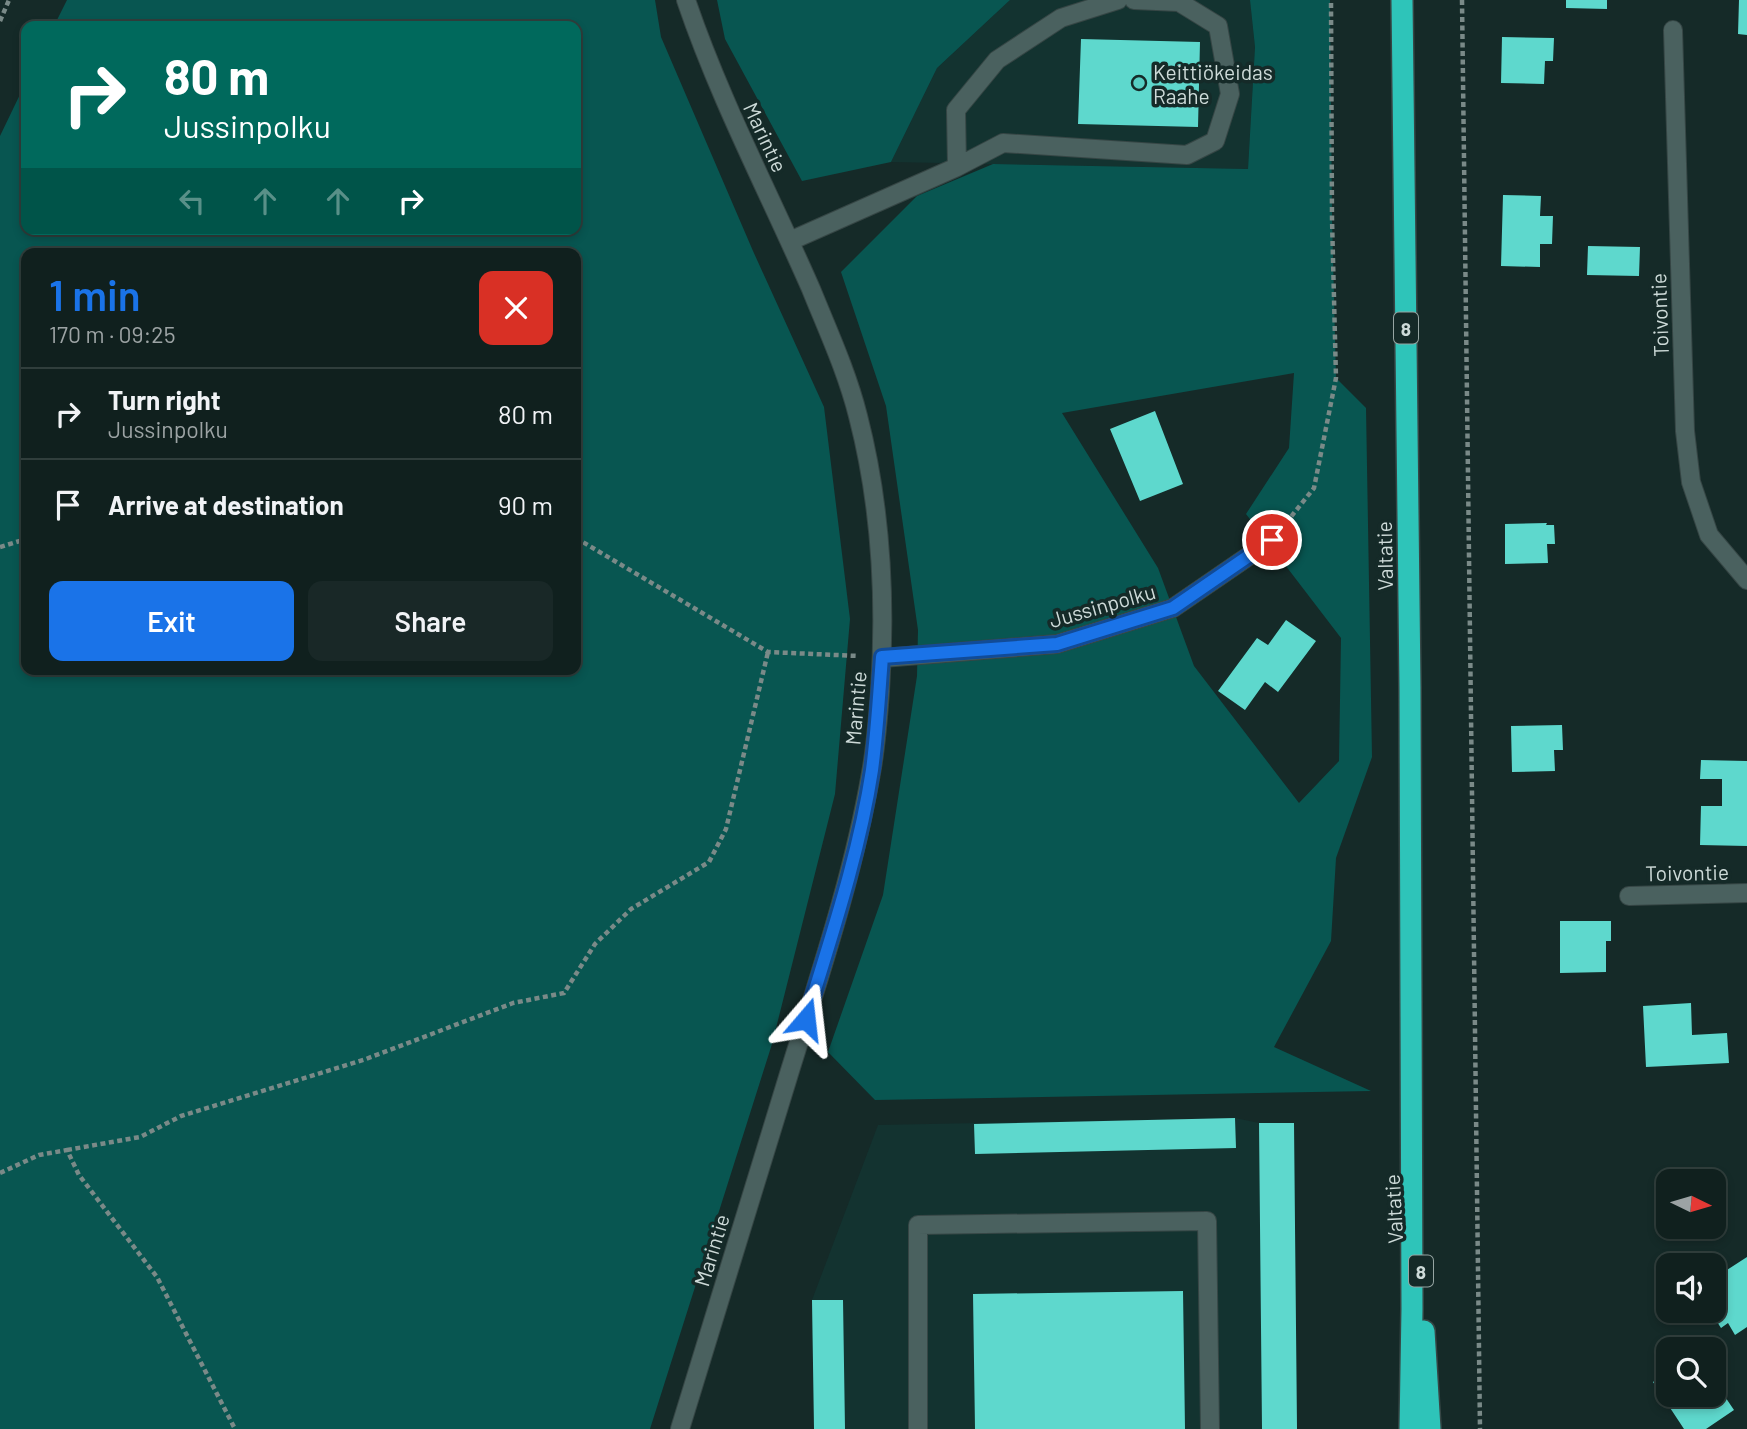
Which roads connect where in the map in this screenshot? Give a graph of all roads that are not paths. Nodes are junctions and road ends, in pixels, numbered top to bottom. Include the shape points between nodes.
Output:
1 (686, 0) edge
2 (1118, 0) edge
3 (1134, 0) edge
4 (1402, 0) edge
5 (1673, 30) dead end
6 (957, 167) junction
7 (790, 241) junction
8 (1272, 540) road end
9 (1747, 580) edge
10 (882, 657) junction
11 (1747, 894) edge
12 (1629, 896) dead end
13 (1411, 1112) junction
14 (680, 1429) edge
15 (918, 1429) edge
16 (1210, 1429) edge
17 (1410, 1429) edge
18 (1430, 1429) edge

1 - 7 street, Marintie via 726,105
2 - 6 street via 1061,18 997,60 956,110
3 - 6 street via 1179,2 1218,26 1230,94 1216,141 1188,155 1003,143
4 - 13 highway, Valtatie / 8
5 - 9 street, Toivontie via 1685,431 1691,482 1709,535
6 - 7 street
7 - 10 street, Marintie via 838,352 870,470 878,533
8 - 10 street, Jussinpolku via 1173,608 1057,644
10 - 14 street, Marintie via 872,771 845,891
11 - 12 street, Toivontie
13 - 17 highway, Valtatie / 8
13 - 18 highway, Valtatie / 8
15 - 16 street via 918,1225 1207,1221

